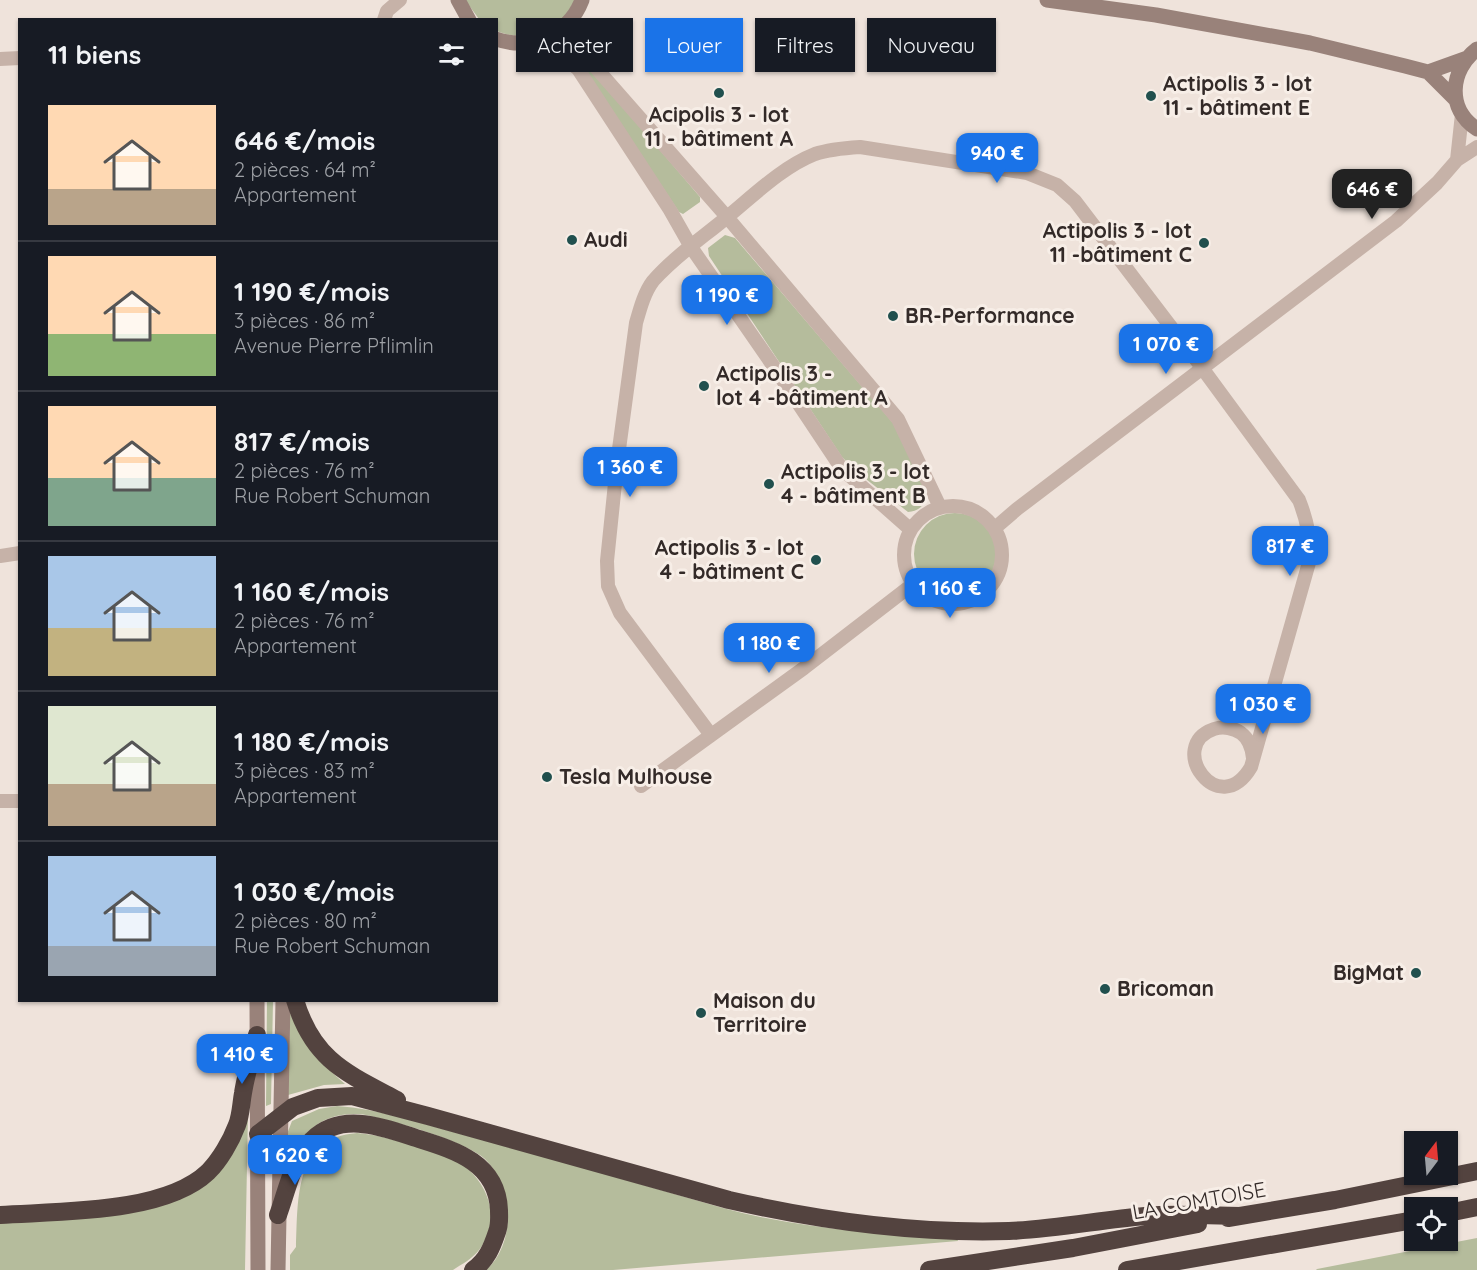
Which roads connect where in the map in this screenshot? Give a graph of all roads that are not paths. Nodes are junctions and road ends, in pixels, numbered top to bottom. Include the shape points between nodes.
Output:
1 (400, 0) edge
2 (458, 0) edge
3 (582, 0) edge
4 (1047, 0) edge
5 (573, 16) joint
6 (385, 18) edge
7 (467, 18) edge
8 (1472, 53) edge
9 (18, 58) edge
10 (0, 59) edge
11 (580, 72) edge
12 (1428, 72) junction
13 (1459, 107) junction
14 (1477, 129) edge
15 (1477, 147) edge
16 (1457, 160) junction
17 (727, 217) junction
18 (691, 246) junction
19 (1202, 367) junction
20 (940, 507) junction
21 (995, 528) junction
22 (910, 530) junction
23 (18, 553) edge
24 (0, 556) edge
25 (913, 584) junction
26 (1266, 712) junction
27 (1241, 733) junction
28 (711, 735) junction
29 (1253, 758) junction
30 (641, 786) dead end
31 (0, 801) edge
32 (18, 801) edge
33 (257, 1002) edge
34 (282, 1002) edge
35 (297, 1002) edge
36 (257, 1035) junction
37 (279, 1116) junction
38 (428, 1116) junction
39 (258, 1134) junction
40 (1477, 1171) edge
41 (1477, 1208) edge
42 (1458, 1211) edge
43 (0, 1215) edge
44 (278, 1215) junction
45 (1241, 1216) junction
46 (1404, 1222) edge
47 (278, 1262) edge
48 (258, 1270) edge
49 (473, 1270) edge
50 (929, 1270) edge
51 (1127, 1270) edge

1 - 6 street
2 - 7 main road
3 - 5 main road
4 - 12 main road via 1308,43
5 - 17 street via 590,61
8 - 12 main road
8 - 13 main road via 1459,70 1455,85
9 - 10 street
11 - 18 street
12 - 13 main road
13 - 14 main road
13 - 16 street
15 - 16 street
16 - 19 street via 1396,221
17 - 18 street
17 - 19 street via 790,168 814,154 838,148 860,147 1028,173 1057,185 1075,201
17 - 20 street via 898,419
18 - 22 street via 842,469
18 - 28 street via 652,282 636,324 617,464 608,586 620,613
19 - 21 street
19 - 26 street via 1299,500 1307,520 1308,571
20 - 21 street via 956,505 971,509 985,516
20 - 22 street via 928,512
21 - 25 street via 1002,543 1003,559 990,588 977,598 945,603 933,600
22 - 25 street via 904,557
23 - 24 street
25 - 28 street
26 - 27 street
26 - 29 street
27 - 29 street via 1252,748
27 - 29 street via 1222,728 1204,735 1195,751 1197,770 1211,784 1230,786 1246,776
28 - 30 street
31 - 32 street
33 - 36 main road
34 - 37 main road
35 - 38 highway via 303,1024 317,1047 346,1074
36 - 39 main road
36 - 43 highway via 238,1123 208,1172 184,1188 154,1199 111,1207
37 - 38 highway via 318,1098 352,1096
37 - 39 highway
37 - 44 main road
38 - 45 highway via 729,1200 869,1225 1010,1231 1146,1216
39 - 48 main road
40 - 45 highway, LA COMTOISE
41 - 42 highway
44 - 47 main road
44 - 49 highway via 298,1160 312,1140 330,1128 351,1123 380,1126 455,1150 491,1179 498,1200 499,1225 492,1248
45 - 50 highway, LA COMTOISE
46 - 51 highway

